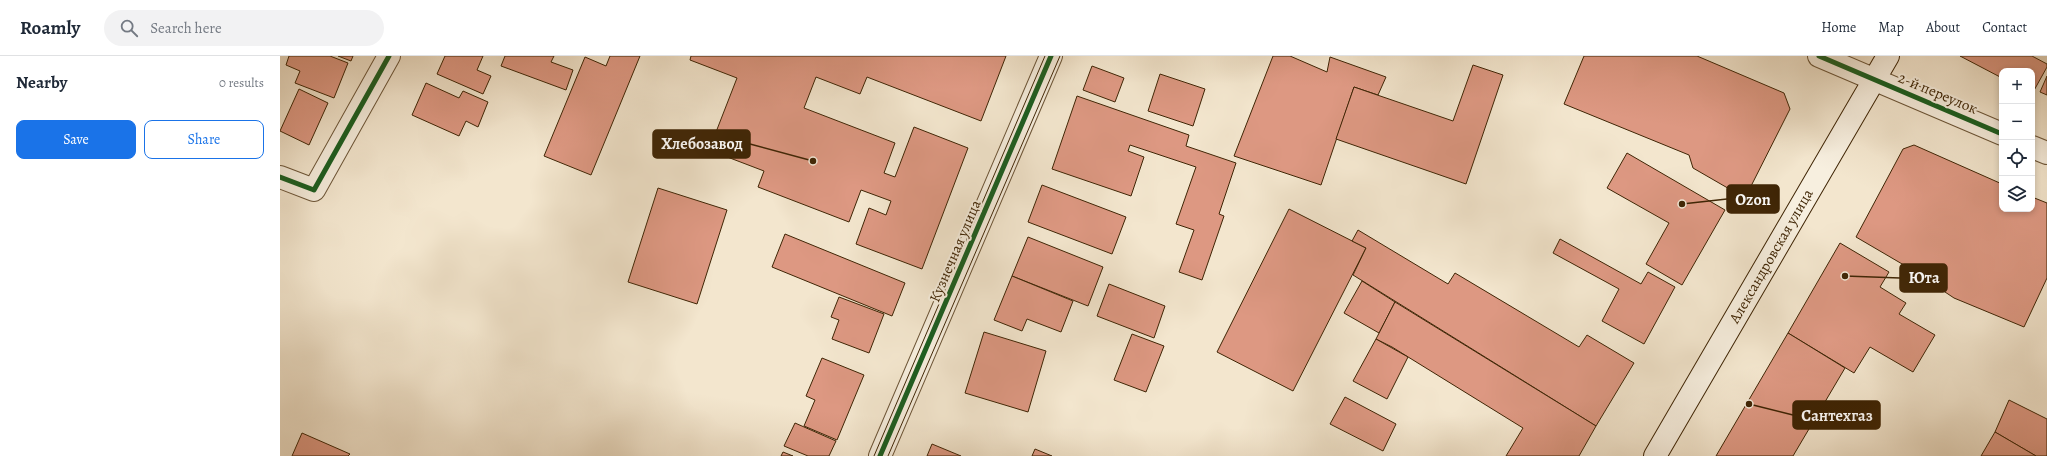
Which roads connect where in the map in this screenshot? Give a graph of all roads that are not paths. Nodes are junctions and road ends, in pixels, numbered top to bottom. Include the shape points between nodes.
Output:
1 (389, 56) edge
2 (1052, 56) edge
3 (1819, 56) edge
4 (1888, 56) edge
5 (1874, 78) junction
6 (1999, 133) edge
7 (2035, 148) edge
8 (2047, 153) edge
9 (280, 177) edge
10 (880, 456) edge
11 (1655, 456) edge

1 - 9 street via 314,190
2 - 10 street, Кузнечная улица
3 - 5 street, 2-й переулок
4 - 5 street, Александровская улица
5 - 6 street, 2-й переулок
5 - 11 street, Александровская улица
7 - 8 street

